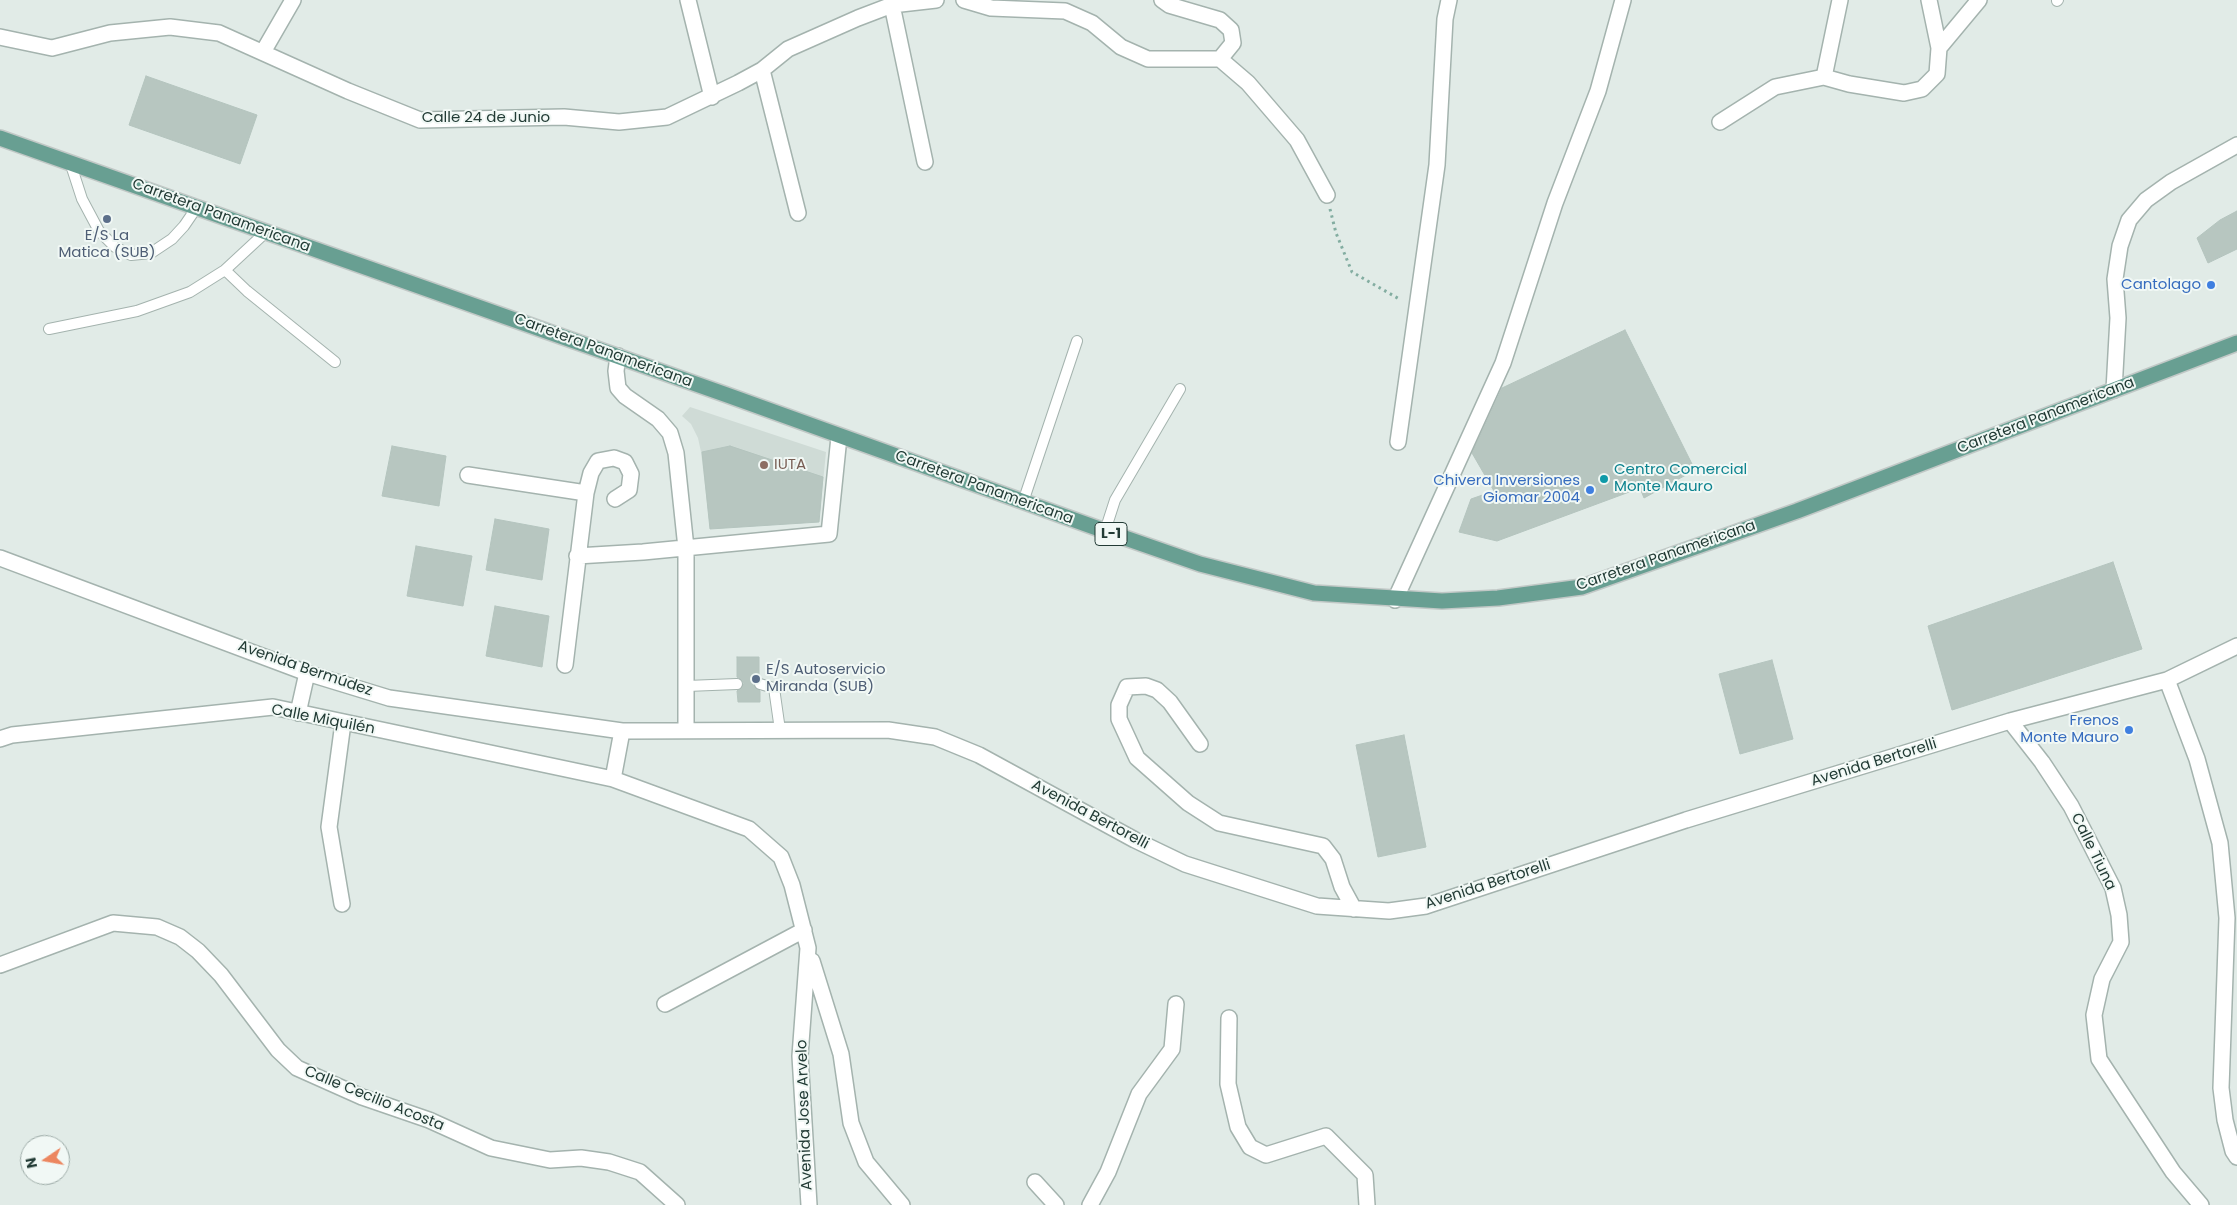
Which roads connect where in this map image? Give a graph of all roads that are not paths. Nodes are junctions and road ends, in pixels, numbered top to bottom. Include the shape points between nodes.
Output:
1 (292, 0) edge
2 (688, 0) edge
3 (936, 0) edge
4 (964, 0) edge
5 (1162, 0) edge
6 (1449, 0) edge
7 (1623, 0) edge
8 (1840, 0) edge
9 (1929, 0) edge
10 (1979, 0) edge
11 (892, 5) junction
12 (0, 36) edge
13 (1940, 48) junction
14 (264, 52) junction
15 (1220, 59) junction
16 (762, 70) junction
17 (1824, 77) junction
18 (712, 97) junction
19 (1720, 122) dead end
20 (0, 138) edge
21 (2237, 146) edge
22 (70, 162) junction
23 (925, 162) dead end
24 (1327, 195) road end
25 (197, 207) junction
26 (798, 213) dead end
27 (266, 232) junction
28 (225, 270) junction
29 (49, 329) dead end
30 (1076, 341) dead end
31 (2237, 343) edge
32 (618, 356) junction
33 (335, 362) dead end
34 (1180, 389) dead end
35 (2114, 390) junction
36 (840, 437) junction
37 (1398, 442) dead end
38 (468, 475) dead end
39 (586, 493) junction
40 (615, 499) dead end
41 (1023, 502) junction
42 (1105, 532) junction
43 (686, 548) junction
44 (577, 556) junction
45 (0, 558) edge
46 (1395, 600) junction
47 (2237, 646) edge
48 (565, 665) dead end
49 (307, 673) junction
50 (2167, 680) junction
51 (737, 684) dead end
52 (760, 684) dead end
53 (686, 686) junction
54 (298, 713) junction
55 (2010, 721) junction
56 (343, 723) junction
57 (780, 730) junction
58 (622, 731) junction
59 (686, 731) junction
60 (0, 739) edge
61 (1200, 744) dead end
62 (614, 779) junction
63 (342, 904) dead end
64 (1354, 909) junction
65 (804, 930) junction
66 (808, 948) junction
67 (0, 965) edge
68 (666, 1004) dead end
69 (1176, 1004) dead end
70 (1229, 1018) dead end
71 (2237, 1157) edge
72 (1035, 1182) dead end
73 (677, 1205) edge
74 (809, 1205) edge
75 (902, 1205) edge
76 (1056, 1205) edge
77 (1090, 1205) edge
78 (1367, 1205) edge
79 (2201, 1205) edge

1 - 14 street
2 - 18 street
3 - 11 street, Calle 24 de Junio
4 - 15 street via 991,8 1065,11 1092,23 1121,47 1148,59
5 - 15 street via 1220,20 1231,30 1233,43
6 - 37 street via 1444,19 1437,165
7 - 46 street via 1598,91 1555,203 1503,363
8 - 17 street
9 - 13 street
10 - 13 street
11 - 16 street, Calle 24 de Junio via 788,49
11 - 23 street
12 - 14 street, Calle 24 de Junio via 52,48 110,33 170,28 219,33
13 - 17 street via 1937,74 1922,89 1904,93
14 - 18 street, Calle 24 de Junio via 420,120 564,118 619,122 667,117
15 - 24 street via 1248,83 1297,140
16 - 18 street, Calle 24 de Junio
16 - 26 street
17 - 19 street via 1775,87
20 - 22 main road, Carretera Panamericana / L-1
21 - 35 street via 2171,182 2146,200 2130,220 2120,246 2115,279 2118,318
22 - 25 main road, Carretera Panamericana / L-1
22 - 25 lane via 82,199 99,231 115,247 130,255 151,252 172,239
25 - 27 main road, Carretera Panamericana / L-1
27 - 28 lane
27 - 32 main road, Carretera Panamericana / L-1
28 - 29 lane via 190,292 137,311
28 - 33 lane
30 - 41 lane
31 - 35 main road, Carretera Panamericana / L-1
32 - 36 main road, Carretera Panamericana / L-1
32 - 43 street via 618,388 658,419 670,433 676,453
34 - 42 lane via 1115,500
35 - 46 main road, Carretera Panamericana / L-1 via 1796,511 1582,587 1498,598
36 - 41 main road, Carretera Panamericana / L-1
36 - 43 street via 829,534
38 - 39 street
39 - 40 street via 598,461 614,458 624,462 630,474 629,490
39 - 44 street
41 - 42 main road, Carretera Panamericana / L-1
42 - 46 main road, Carretera Panamericana / L-1 via 1200,564 1314,593
43 - 44 street
43 - 53 street
44 - 48 street
45 - 49 street, Avenida Bermúdez
47 - 50 street, Avenida Bertorelli
49 - 54 street
49 - 58 street, Avenida Bermúdez via 389,698
50 - 55 street, Avenida Bertorelli
50 - 71 street via 2197,759 2220,843 2227,918 2221,1088 2227,1128
51 - 53 lane
52 - 57 lane via 774,688
53 - 59 street
54 - 56 street, Calle Miquilén
54 - 60 street, Calle Miquilén via 273,707 12,735
55 - 64 street, Avenida Bertorelli via 1686,820 1426,906 1389,911
55 - 79 street, Calle Tiuna via 2071,806 2113,888 2121,942 2102,979 2094,1015 2099,1059 2173,1172
56 - 62 street, Calle Miquilén
56 - 63 street via 329,826
57 - 59 street, Avenida Bertorelli
57 - 64 street, Avenida Bertorelli via 888,730 935,737 979,755 1184,864 1316,906
58 - 59 street, Avenida Bertorelli
58 - 62 street
61 - 64 street via 1170,702 1157,690 1146,686 1128,687 1119,705 1119,720 1137,758 1188,803 1219,823 1323,846 1333,859 1342,887
62 - 65 street, Avenida Jose Arvelo via 749,829 764,840 781,857 787,869
65 - 66 street, Avenida Jose Arvelo
65 - 68 street
66 - 74 street, Avenida Jose Arvelo via 800,1056
66 - 75 street via 840,1054 851,1123 866,1162
67 - 73 street, Calle Cecilio Acosta via 114,923 157,927 180,937 198,951 221,975 278,1050 297,1068 491,1148 550,1160 582,1158 609,1162 640,1172
69 - 77 street via 1172,1049 1139,1094 1108,1172
70 - 78 street via 1228,1084 1238,1127 1250,1147 1266,1155 1326,1136 1365,1175
72 - 76 street

